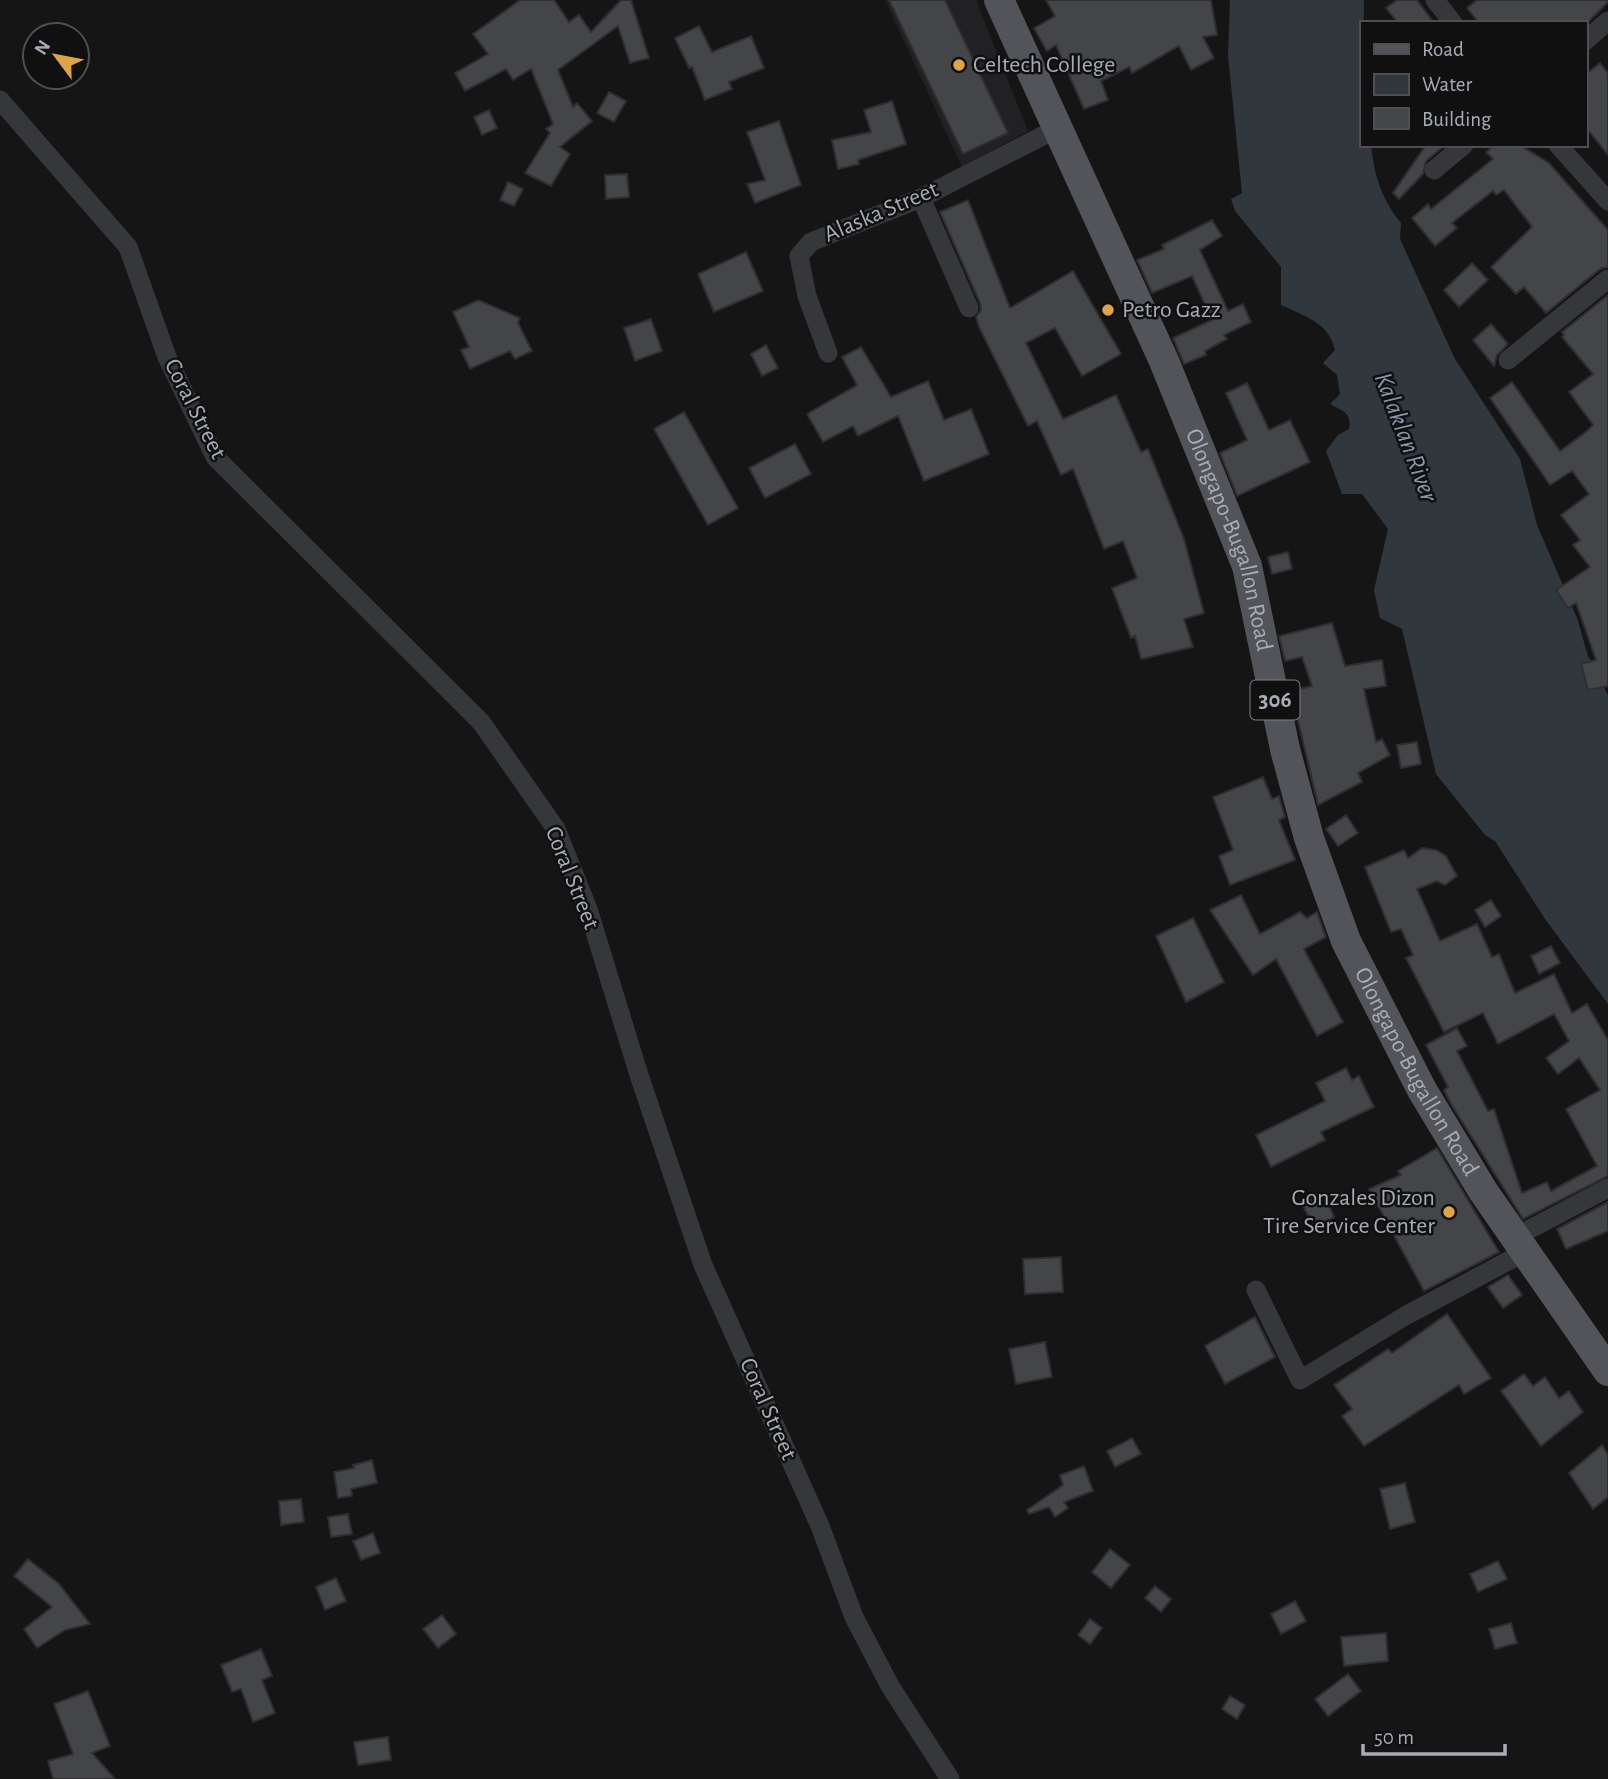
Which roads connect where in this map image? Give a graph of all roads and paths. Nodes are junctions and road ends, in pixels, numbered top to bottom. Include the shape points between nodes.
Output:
1 (999, 0) edge
2 (1435, 0) edge
3 (1451, 21) edge
4 (1608, 21) edge
5 (1587, 39) edge
6 (0, 100) edge
7 (1058, 128) junction
8 (1462, 147) edge
9 (1560, 147) edge
10 (1434, 170) dead end
11 (922, 198) junction
12 (1608, 201) edge
13 (1608, 279) edge
14 (969, 308) dead end
15 (828, 352) dead end
16 (1508, 360) dead end
17 (1608, 1188) edge
18 (1518, 1245) junction
19 (1256, 1290) dead end
20 (1608, 1371) edge
21 (950, 1779) edge

1 - 7 main road, Olongapo-Bugallon Road / 306
2 - 3 street
4 - 5 street
6 - 21 street, Coral Street via 128,247 167,357 215,457 481,722 556,829 588,909 704,1265 820,1526 854,1617 890,1686
7 - 11 street, Alaska Street
7 - 18 main road, Olongapo-Bugallon Road / 306 via 1164,360 1247,566 1305,825 1346,941 1422,1090
8 - 10 street
9 - 12 street
11 - 14 street
11 - 15 street, Alaska Street via 811,242 799,256 807,296
13 - 16 street
17 - 18 street
18 - 19 street via 1300,1380
18 - 20 main road, Olongapo-Bugallon Road / 306

